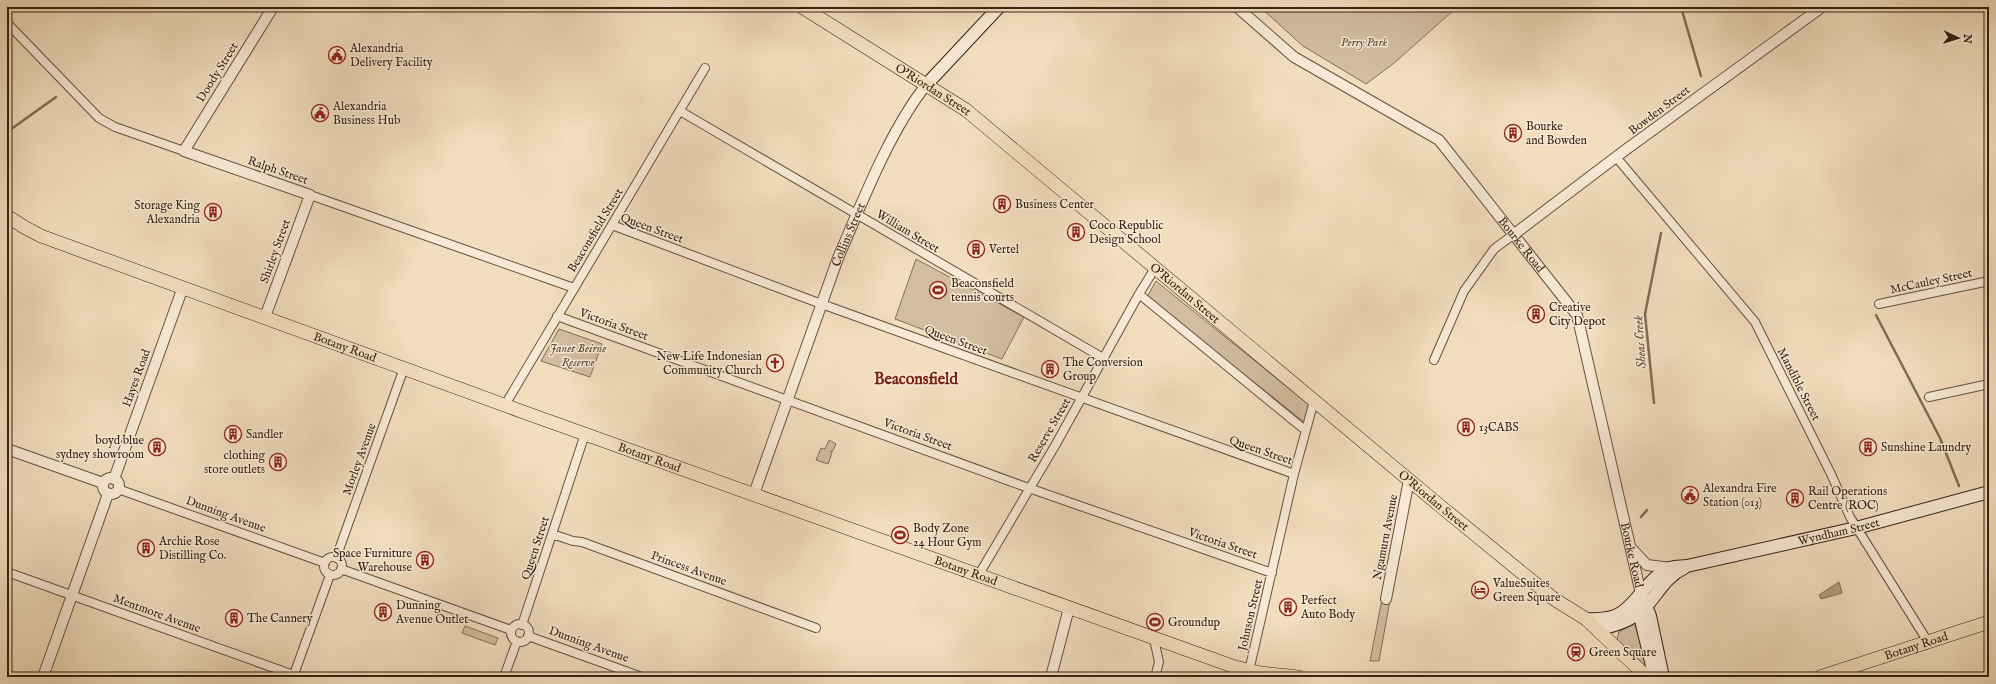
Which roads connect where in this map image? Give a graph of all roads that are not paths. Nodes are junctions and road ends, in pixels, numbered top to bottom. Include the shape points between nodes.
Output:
1 (274, 7) edge
2 (802, 7) edge
3 (999, 7) edge
4 (1237, 7) edge
5 (1822, 7) edge
6 (7, 23) edge
7 (705, 68) dead end
8 (926, 85) junction
9 (680, 111) junction
10 (184, 151) junction
11 (1616, 157) junction
12 (310, 195) junction
13 (857, 214) junction
14 (7, 216) edge
15 (612, 226) junction
16 (1513, 235) junction
17 (1155, 268) junction
18 (1989, 281) edge
19 (183, 287) junction
20 (574, 288) junction
21 (1139, 294) junction
22 (1879, 304) dead end
23 (823, 305) junction
24 (557, 316) junction
25 (265, 317) junction
26 (1103, 358) junction
27 (1434, 360) dead end
28 (404, 368) junction
29 (1989, 384) edge
30 (1929, 397) dead end
31 (1081, 399) junction
32 (788, 400) junction
33 (1314, 401) junction
34 (505, 405) junction
35 (1305, 430) junction
36 (585, 434) junction
37 (7, 449) edge
38 (1294, 474) junction
39 (1409, 480) junction
40 (103, 483) junction
41 (116, 484) junction
42 (1029, 488) junction
43 (1989, 492) edge
44 (108, 494) junction
45 (754, 494) junction
46 (1856, 528) junction
47 (552, 534) junction
48 (1630, 548) junction
49 (336, 558) junction
50 (325, 563) junction
51 (1687, 566) junction
52 (1673, 568) junction
53 (341, 569) junction
54 (7, 572) edge
55 (1272, 573) junction
56 (330, 575) junction
57 (978, 576) junction
58 (1641, 594) junction
59 (71, 595) junction
60 (1386, 600) dead end
61 (1069, 608) junction
62 (1643, 608) junction
63 (1583, 622) junction
64 (1989, 622) edge
65 (522, 625) junction
66 (816, 628) dead end
67 (512, 630) junction
68 (1597, 630) junction
69 (528, 636) junction
70 (1154, 639) junction
71 (517, 641) junction
72 (1928, 642) junction
73 (1249, 671) junction
74 (295, 676) edge
75 (43, 677) edge
76 (504, 677) edge
77 (642, 677) edge
78 (1050, 677) edge
79 (1154, 677) edge
80 (1298, 677) edge
81 (1635, 677) edge
82 (1647, 677) edge
83 (1654, 677) edge
84 (1663, 677) edge
85 (1820, 677) edge

1 - 10 street, Doody Street
2 - 8 main road, O'Riordan Street
3 - 8 main road, Collins Street
4 - 16 street, Bourke Road via 1294,57 1439,140
5 - 11 street, Bowden Street
6 - 10 street, Ralph Street via 99,118 115,127
7 - 9 street, Beaconsfield Street
8 - 13 street, Collins Street via 907,111
8 - 17 main road, O'Riordan Street via 966,110
9 - 13 street, William Street
9 - 15 street, Beaconsfield Street
10 - 12 street, Ralph Street
11 - 16 street, Bowden Street
11 - 46 street, Mandible Street via 1755,322
12 - 20 street, Ralph Street
12 - 25 street, Shirley Street
13 - 23 street, Collins Street via 838,258
13 - 26 street, William Street
14 - 19 main road, Botany Road via 42,236
15 - 20 street, Beaconsfield Street
15 - 23 street, Queen Street
16 - 27 street via 1494,249 1464,290
16 - 48 street, Bourke Road via 1577,315
17 - 21 street, Reserve Street
17 - 33 main road, O'Riordan Street
18 - 22 street, McCauley Street
19 - 25 main road, Botany Road
19 - 41 street, Hayes Road
20 - 24 street, Beaconsfield Street
21 - 26 street, Reserve Street
21 - 35 street
23 - 31 street, Queen Street
23 - 32 street, Collins Street
24 - 32 street, Victoria Street
24 - 34 street, Beaconsfield Street
25 - 28 main road, Botany Road
26 - 31 street, Reserve Street
28 - 34 main road, Botany Road
28 - 49 street, Morley Avenue
29 - 30 street
31 - 38 street, Queen Street
31 - 42 street, Reserve Street
32 - 42 street, Victoria Street
32 - 45 street, Collins Street
33 - 35 street, Johnson Street
33 - 39 main road, O'Riordan Street
34 - 36 main road, Botany Road
35 - 38 street, Johnson Street
36 - 45 main road, Botany Road
36 - 47 street, Queen Street
37 - 40 street
38 - 55 street, Johnson Street
39 - 60 street, Ngamuru Avenue
39 - 63 main road, O'Riordan Street
40 - 41 street via 108,479
40 - 44 street via 104,491
41 - 44 street via 115,493
41 - 50 street, Dunning Avenue
42 - 55 street, Victoria Street
42 - 57 street, Reserve Street
43 - 46 main road, Wyndham Street
44 - 59 street
45 - 57 main road, Botany Road
46 - 51 main road, Wyndham Street
46 - 72 street, Mandible Street
47 - 65 street, Queen Street
47 - 66 street, Princess Avenue via 582,542
48 - 52 street via 1647,565
48 - 58 street, Bourke Road
49 - 50 street via 330,558
49 - 53 street via 341,562
50 - 56 street via 325,570
51 - 52 main road, Wyndham Street
51 - 62 main road, Wyndham Street via 1668,578
52 - 58 main road, Wyndham Street via 1663,572
53 - 56 street via 336,575
53 - 67 street
54 - 59 street, Mentmore Avenue
55 - 73 street, Johnson Street
56 - 74 street
57 - 61 main road, Botany Road
58 - 62 main road, Bourke Road
58 - 63 main road, Wyndham Street via 1630,607 1616,616
59 - 74 street, Mentmore Avenue
59 - 75 street
61 - 70 main road, Botany Road
61 - 78 street
62 - 68 main road, Wyndham Street via 1621,624
62 - 83 main road, Bourke Road
62 - 84 main road, Bourke Road
63 - 68 main road, O'Riordan Street via 1588,629
63 - 81 main road, O'Riordan Street
64 - 72 main road, Botany Road
65 - 67 street via 515,626
65 - 69 street via 527,629
67 - 71 street via 512,637
68 - 82 main road, O'Riordan Street
69 - 71 street
69 - 77 street, Dunning Avenue
70 - 73 main road, Botany Road
70 - 79 street via 1159,662
71 - 76 street
72 - 85 main road, Botany Road
73 - 80 main road, Botany Road

